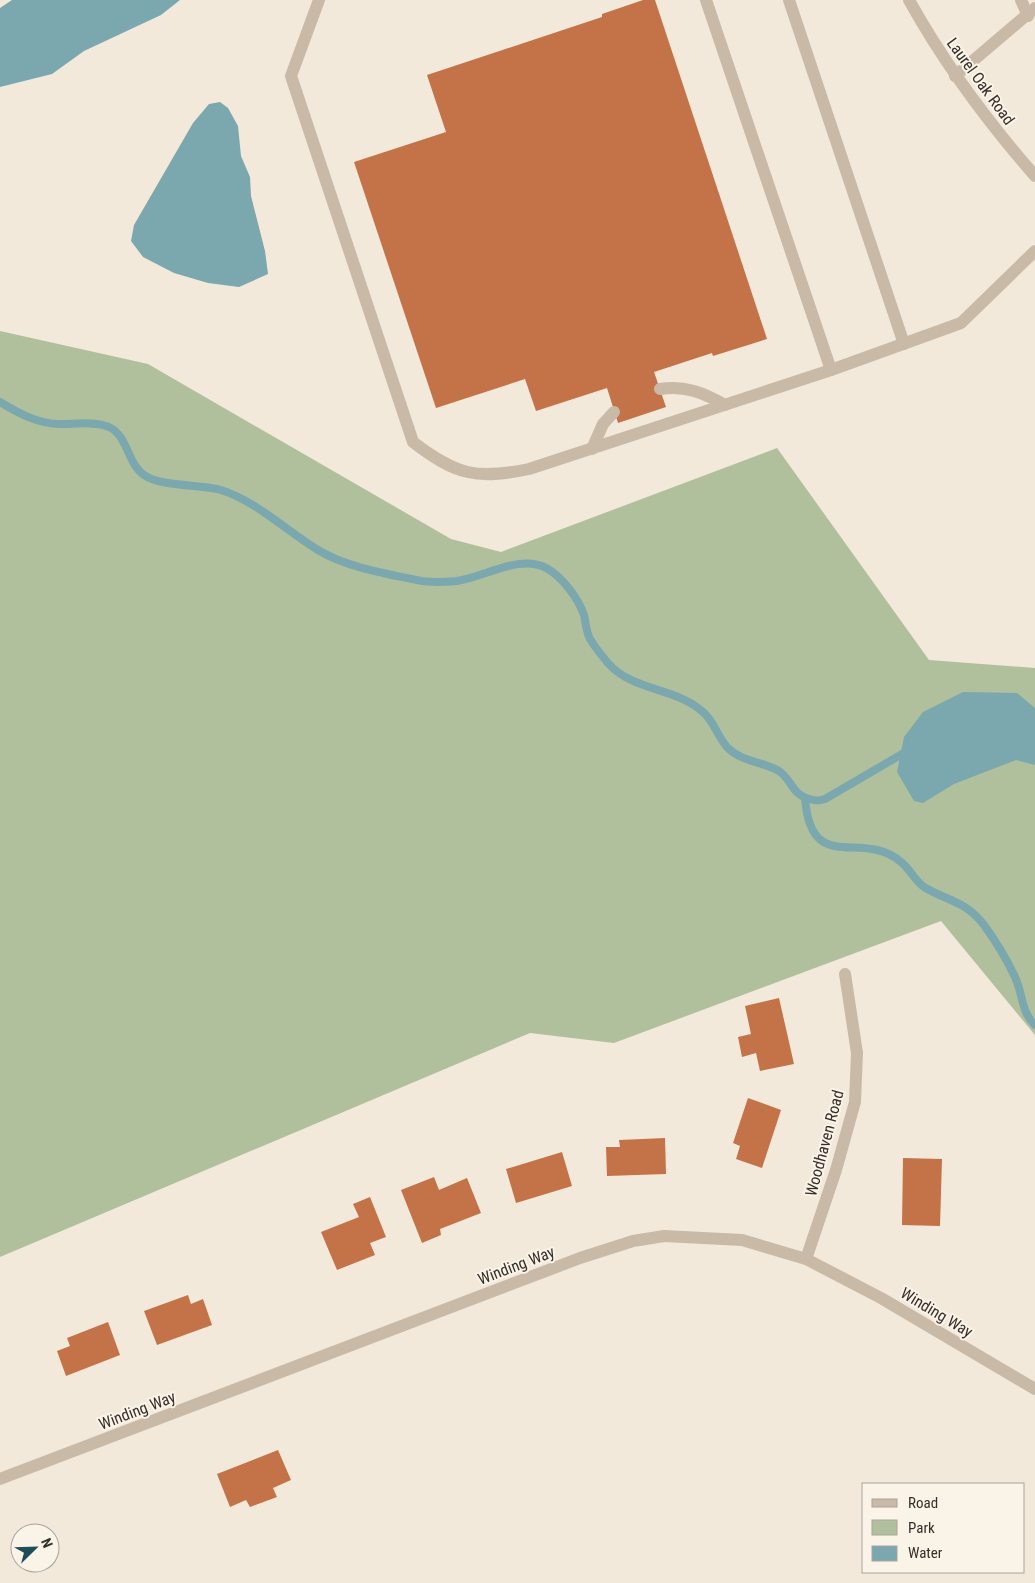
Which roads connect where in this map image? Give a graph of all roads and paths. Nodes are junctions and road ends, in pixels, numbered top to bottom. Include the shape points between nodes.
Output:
1 (319, 0) edge
2 (706, 0) edge
3 (789, 0) edge
4 (909, 0) edge
5 (1021, 0) edge
6 (1032, 12) edge
7 (955, 76) junction
8 (1035, 176) edge
9 (1035, 250) edge
10 (904, 344) junction
11 (831, 370) junction
12 (660, 389) dead end
13 (725, 405) junction
14 (614, 412) dead end
15 (592, 449) junction
16 (845, 974) dead end
17 (806, 1259) junction
18 (1035, 1389) edge
19 (0, 1480) edge

1 - 15 street via 291,76 413,442 438,461 460,470 498,475
2 - 11 street
3 - 10 street
4 - 7 street, Laurel Oak Road
5 - 6 street
6 - 7 street
7 - 8 street, Laurel Oak Road
9 - 10 street via 961,323
10 - 11 street
11 - 13 street
12 - 13 street via 674,387 701,392
13 - 15 street
14 - 15 street via 603,424
16 - 17 street, Woodhaven Road via 857,1053 855,1102
17 - 18 street, Winding Way via 881,1298
17 - 19 street, Winding Way via 742,1240 664,1236 633,1241 580,1258

